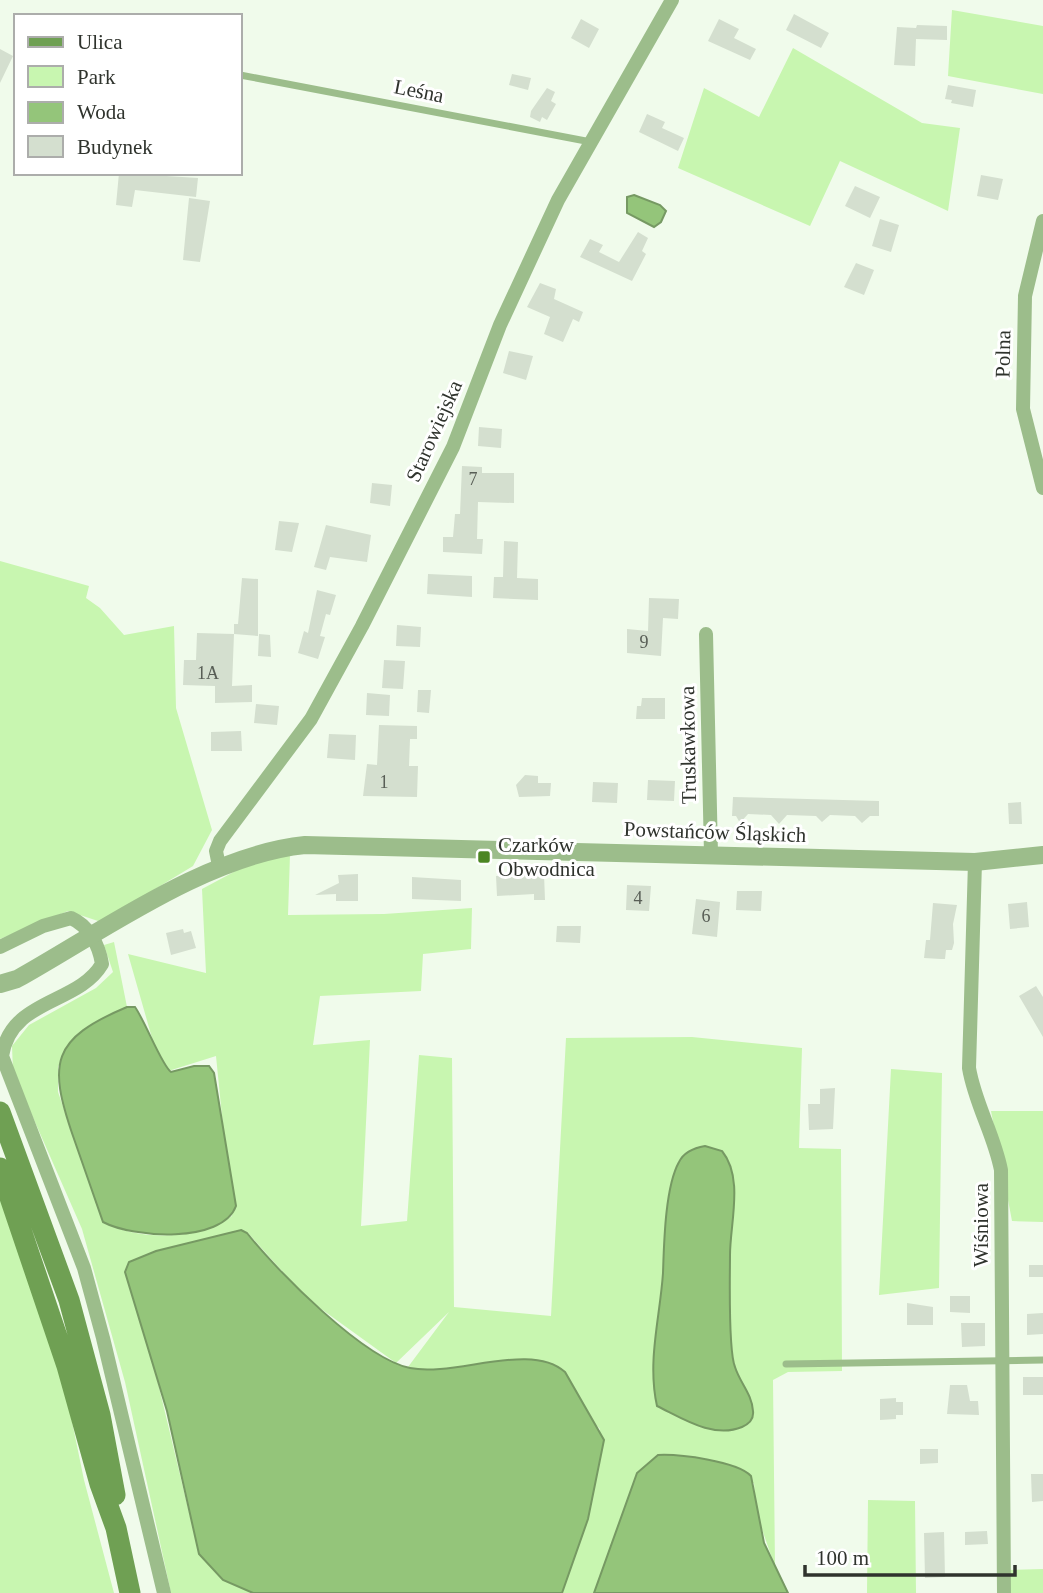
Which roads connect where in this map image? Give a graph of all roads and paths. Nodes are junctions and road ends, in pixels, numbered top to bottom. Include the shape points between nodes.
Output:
1 (672, 0) edge
2 (242, 75) edge
3 (592, 142) junction
4 (1043, 220) edge
5 (1043, 488) edge
6 (706, 634) dead end
7 (711, 854) junction
8 (1043, 855) edge
9 (975, 862) junction
10 (219, 866) junction
11 (92, 937) junction
12 (0, 947) edge
13 (8, 982) edge
14 (0, 996) edge
15 (0, 1112) edge
16 (0, 1168) edge
17 (1043, 1360) edge
18 (1003, 1362) junction
19 (786, 1364) dead end
20 (117, 1528) junction
21 (130, 1593) edge
22 (164, 1593) edge
23 (1004, 1593) edge

1 - 3 street, Starowiejska
2 - 3 lane, Leśna
3 - 10 street, Starowiejska via 558,200 500,325 453,447 362,626 311,719 220,841 216,851
4 - 5 street, Polna via 1025,296 1023,409
6 - 7 street, Truskawkowa
7 - 9 street, Powstańców Śląskich
7 - 10 street, Powstańców Śląskich via 304,845 256,853
8 - 9 street, Powstańców Śląskich
9 - 18 street, Wiśniowa via 969,1068 1002,1170
10 - 11 street, Powstańców Śląskich
11 - 12 street via 80,922 61,918
11 - 13 street, Powstańców Śląskich
11 - 22 street via 101,955 98,972 20,1020 6,1038 2,1056 87,1279
13 - 14 street, Powstańców Śląskich
15 - 20 main road via 83,1348 114,1481
16 - 20 main road
17 - 18 lane
18 - 19 lane
18 - 23 street, Wiśniowa
20 - 21 main road

